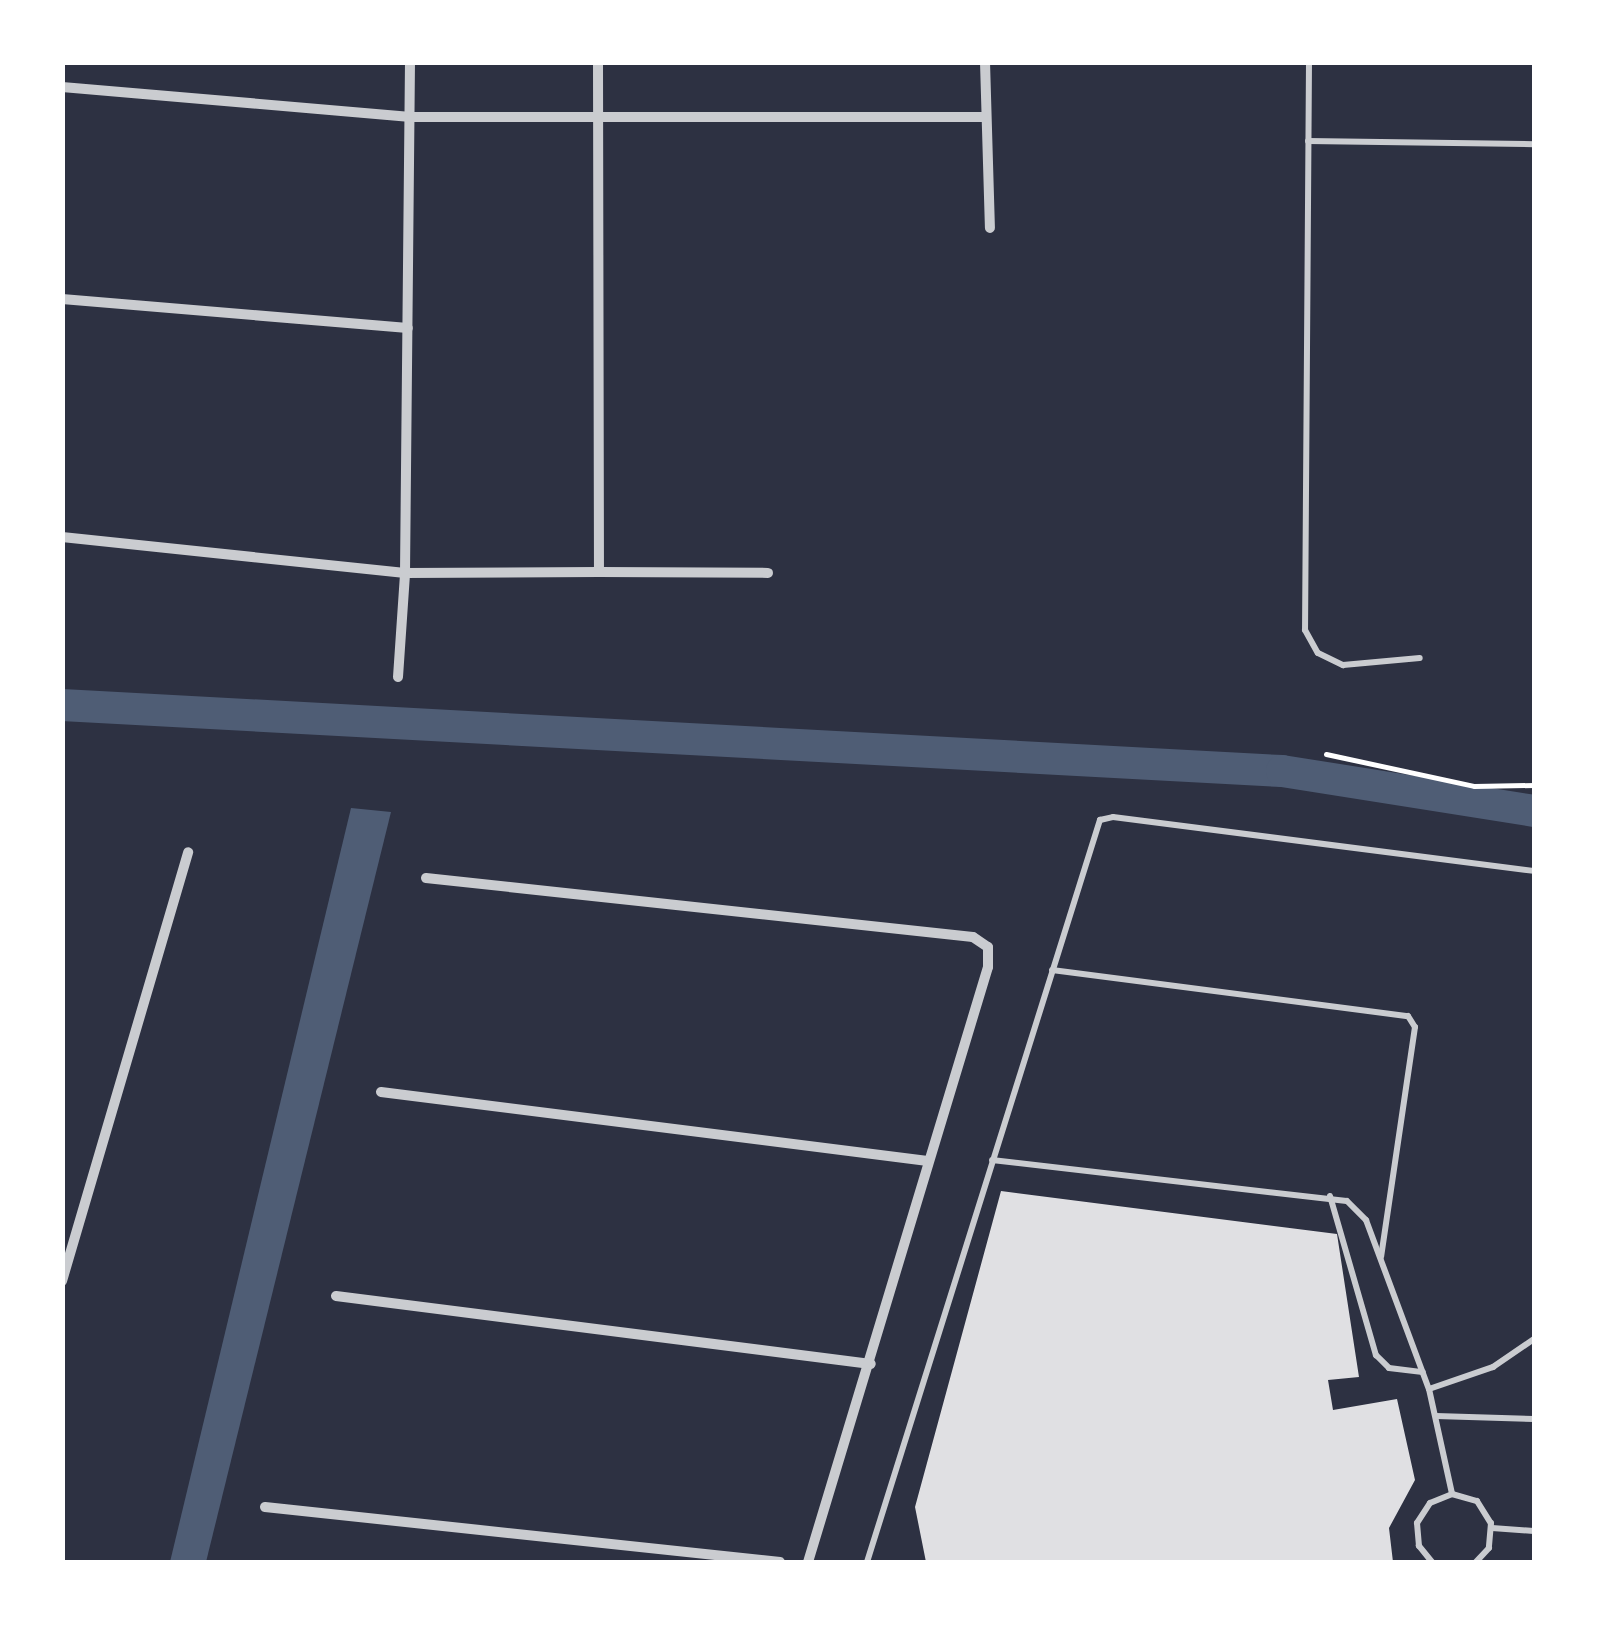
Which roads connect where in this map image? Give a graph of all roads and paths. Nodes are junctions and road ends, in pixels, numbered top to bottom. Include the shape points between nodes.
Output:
1 (410, 62) edge
2 (598, 62) edge
3 (985, 62) edge
4 (1308, 62) edge
5 (62, 87) edge
6 (411, 117) junction
7 (600, 117) junction
8 (983, 117) junction
9 (1308, 142) junction
10 (1534, 144) edge
11 (990, 228) dead end
12 (62, 299) edge
13 (408, 328) junction
14 (62, 537) edge
15 (599, 572) junction
16 (404, 573) junction
17 (768, 573) dead end
18 (1420, 658) dead end
19 (398, 678) dead end
20 (1326, 754) dead end
21 (1534, 785) edge
22 (188, 852) dead end
23 (1534, 871) edge
24 (426, 878) dead end
25 (1052, 970) junction
26 (382, 1092) dead end
27 (928, 1160) junction
28 (992, 1160) junction
29 (1330, 1194) junction
30 (1380, 1259) junction
31 (62, 1281) edge
32 (336, 1296) dead end
33 (1534, 1340) edge
34 (871, 1364) junction
35 (1423, 1372) junction
36 (1429, 1390) junction
37 (1435, 1416) junction
38 (1534, 1419) edge
39 (1452, 1494) junction
40 (265, 1507) dead end
41 (1492, 1528) junction
42 (1534, 1531) edge
43 (780, 1562) edge
44 (808, 1562) edge
45 (867, 1562) edge
46 (1432, 1562) edge
47 (1476, 1562) edge

1 - 6 street
2 - 7 street
3 - 8 street
4 - 9 lane
5 - 6 street
6 - 7 street
6 - 13 street
7 - 8 street
7 - 15 street
8 - 11 street
9 - 10 lane
9 - 18 lane via 1305,630 1318,653 1343,665
12 - 13 street
13 - 16 street
14 - 16 street
15 - 16 street
15 - 17 street
16 - 19 street
20 - 21 path via 1474,786
22 - 31 street
23 - 25 lane via 1113,817 1096,829
24 - 27 street via 973,937 988,947 988,967
25 - 28 lane
25 - 30 lane via 1408,1016 1415,1027
26 - 27 street
27 - 34 street
28 - 29 lane
28 - 45 lane
29 - 30 lane via 1362,1215
29 - 35 lane via 1376,1355 1389,1368
30 - 35 lane
32 - 34 street
33 - 36 lane via 1493,1367
34 - 44 street
35 - 36 lane
36 - 37 lane
37 - 38 lane
37 - 39 lane
39 - 41 lane via 1477,1501
39 - 46 lane via 1430,1503 1417,1523 1419,1546
40 - 43 street
41 - 42 lane
41 - 47 lane via 1489,1548

